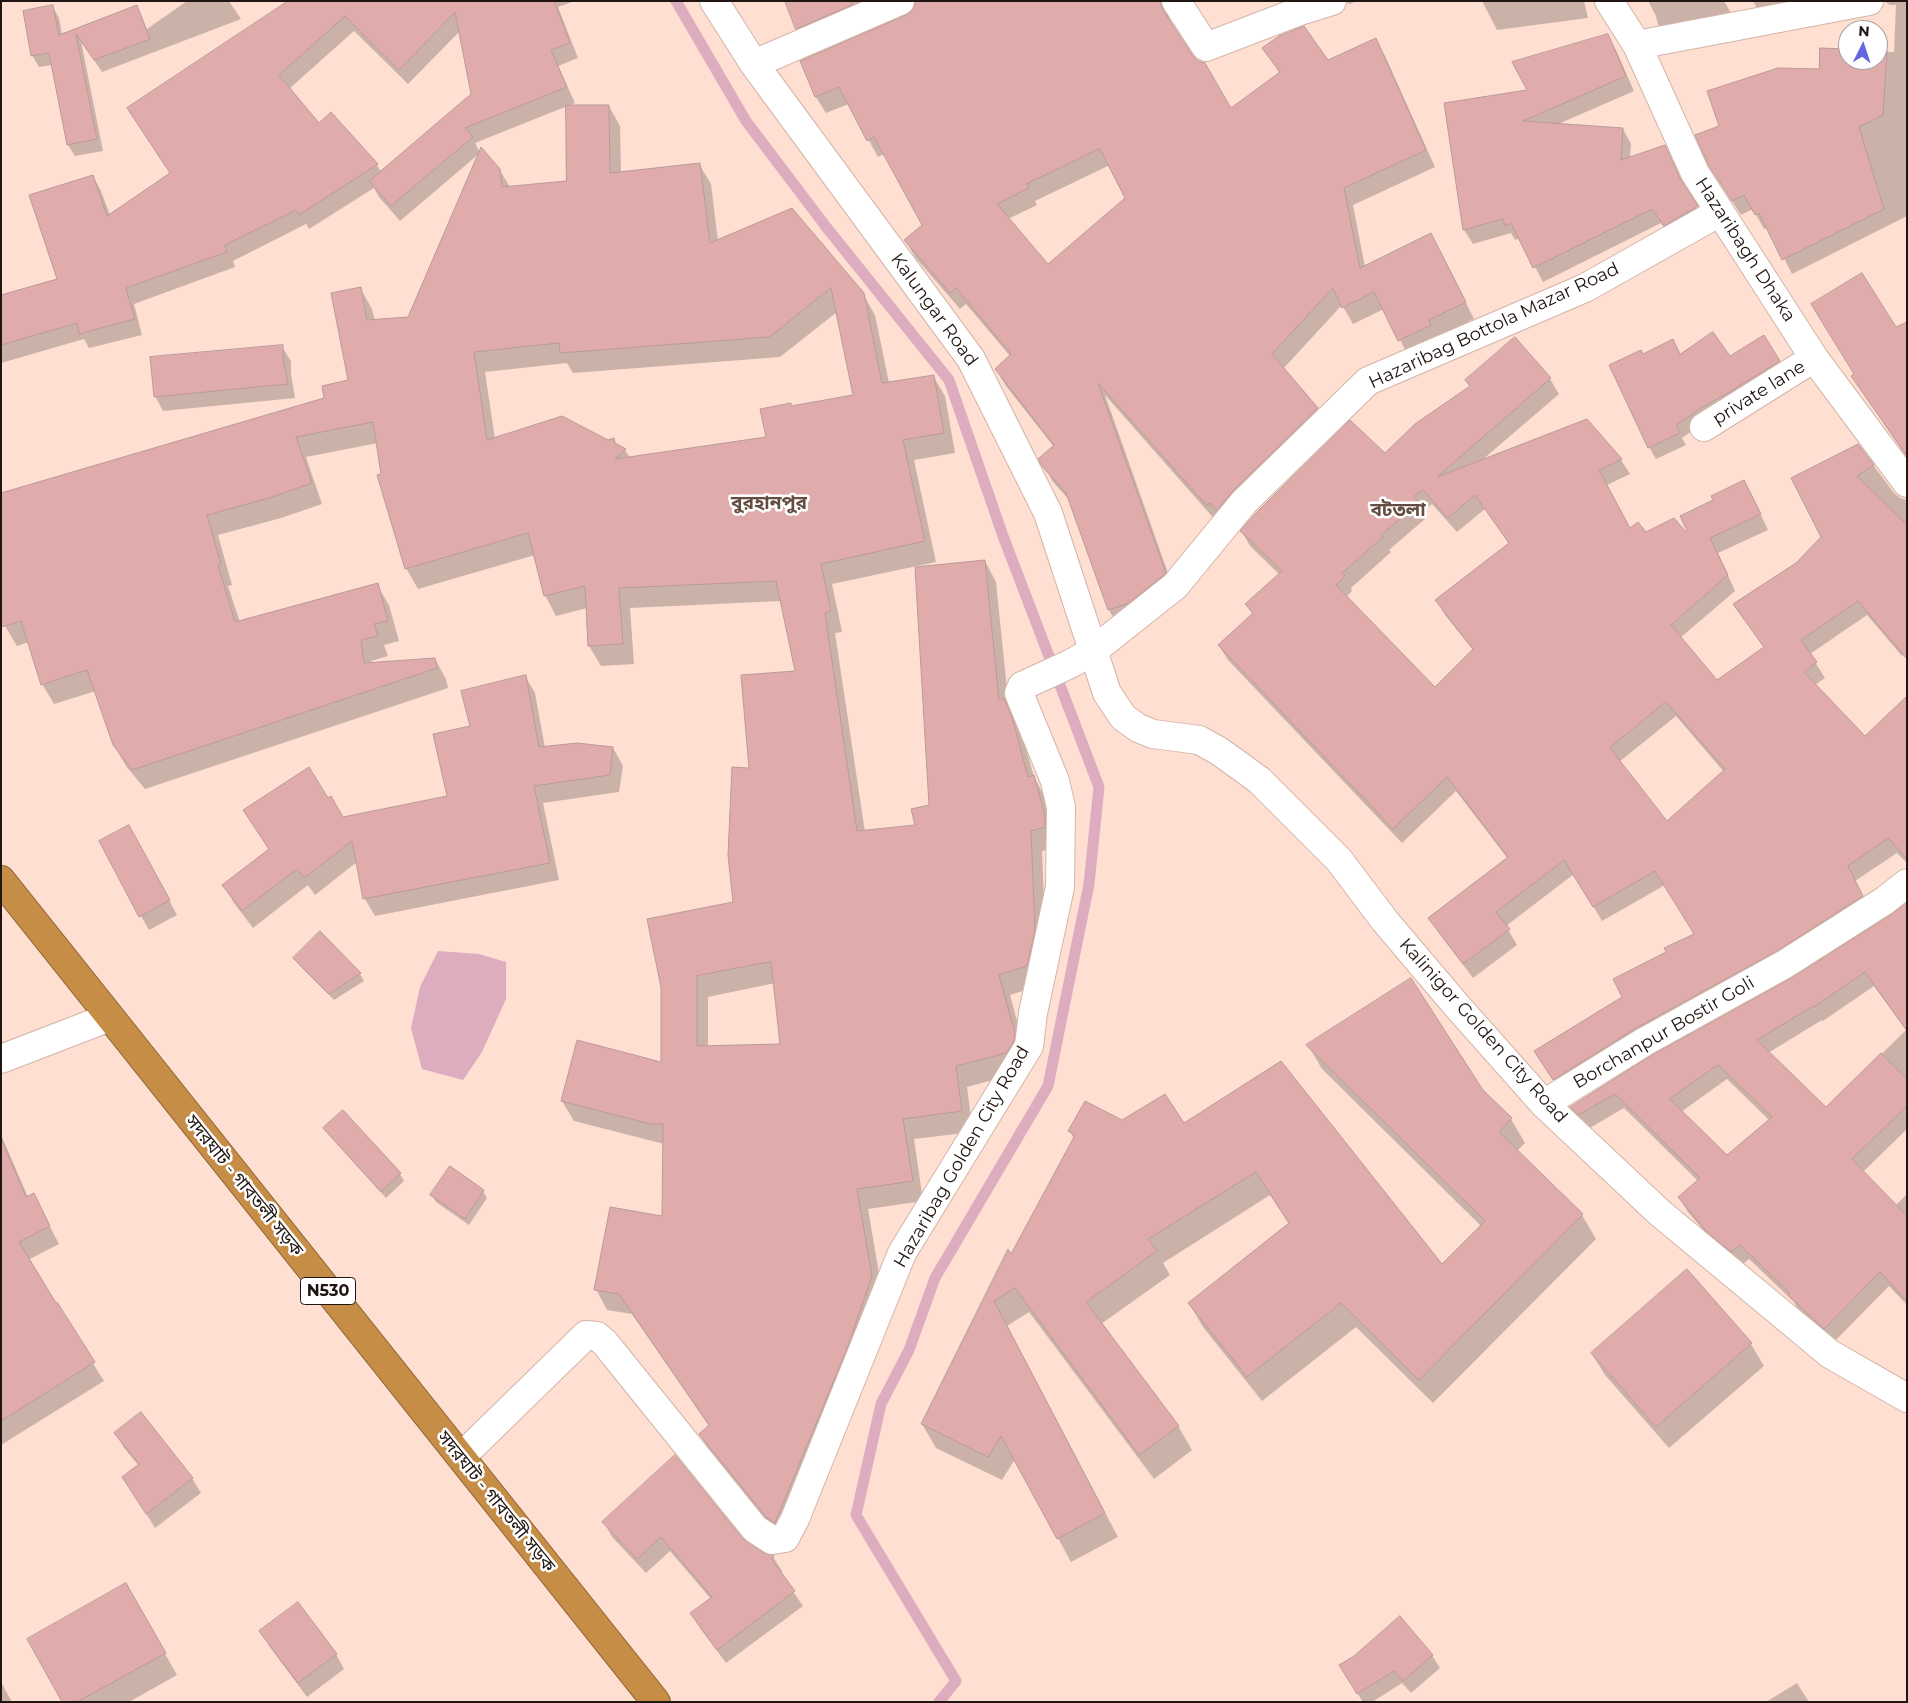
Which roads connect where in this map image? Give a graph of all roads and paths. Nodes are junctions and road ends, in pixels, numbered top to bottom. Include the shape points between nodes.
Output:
1 (714, 1) edge
2 (900, 1) edge
3 (1176, 1) edge
4 (1332, 1) edge
5 (1609, 1) edge
6 (1869, 1) edge
7 (1637, 45) junction
8 (754, 64) junction
9 (1720, 212) junction
10 (1814, 358) junction
11 (1704, 427) dead end
12 (1907, 483) edge
13 (1093, 651) junction
14 (1, 880) edge
15 (1907, 883) edge
16 (110, 1018) junction
17 (1, 1059) edge
18 (1544, 1104) junction
19 (1907, 1398) edge
20 (461, 1457) junction
21 (656, 1702) edge

1 - 8 street, Kalungar Road
2 - 8 street
3 - 4 street via 1206,47
5 - 7 street, Hazaribagh Dhaka
6 - 7 street
7 - 9 street, Hazaribagh Dhaka via 1695,173
8 - 13 street, Kalungar Road via 971,359 1048,513
9 - 10 street, Hazaribagh Dhaka
9 - 13 street, Hazaribag Bottola Mazar Road via 1585,288 1368,381 1244,502 1175,586
10 - 11 street, private lane
10 - 12 street, Hazaribagh Dhaka
13 - 18 street, Kalinigor Golden City Road via 1107,693 1123,717 1153,734 1199,740 1219,751 1259,780 1339,860 1385,921
13 - 20 street, Hazaribag Golden City Road via 1022,686 1019,693 1055,781 1061,807 1060,887 1030,1046 902,1253 785,1538 772,1540 755,1529 596,1336 586,1335
14 - 16 highway, সদরঘাট - গাবতলী সড়ক / N530
15 - 18 street, Borchanpur Bostir Goli via 1884,902 1785,964 1644,1042
16 - 17 street
16 - 20 highway, সদরঘাট - গাবতলী সড়ক / N530
18 - 19 street, Kalinigor Golden City Road via 1660,1213 1830,1354
20 - 21 highway, সদরঘাট - গাবতলী সড়ক / N530

